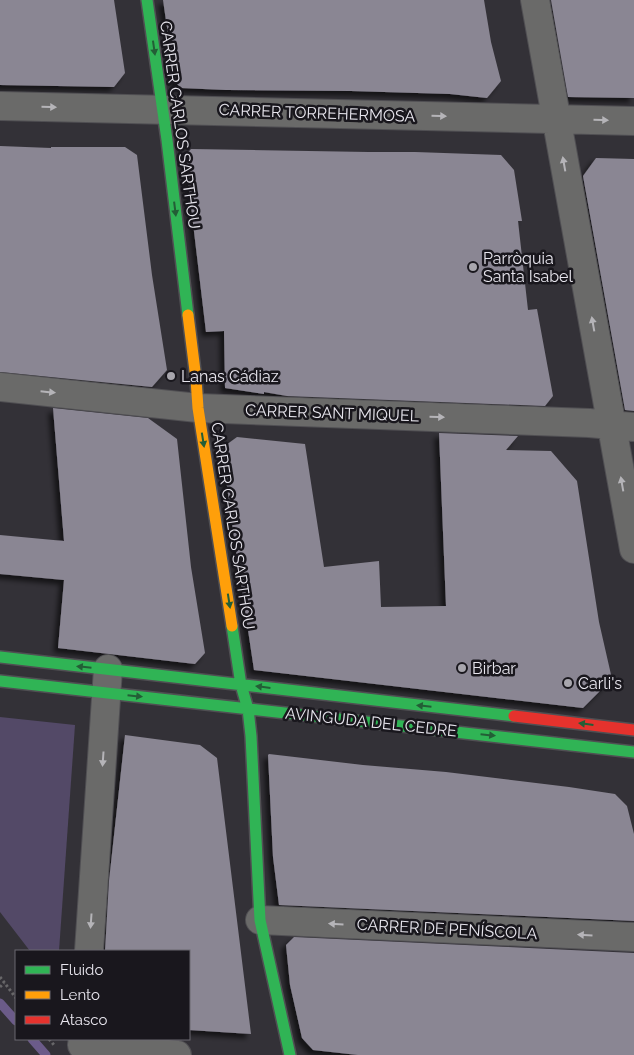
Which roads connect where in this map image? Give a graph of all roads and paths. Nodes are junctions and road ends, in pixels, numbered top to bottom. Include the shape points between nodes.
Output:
1 (147, 0) edge
2 (535, 0) edge
3 (0, 106) edge
4 (163, 109) junction
5 (556, 119) junction
6 (634, 121) edge
7 (0, 387) edge
8 (198, 408) junction
9 (623, 426) edge
10 (634, 549) edge
11 (0, 657) edge
12 (0, 681) edge
13 (108, 681) junction
14 (241, 684) junction
15 (248, 709) junction
16 (634, 730) edge
17 (634, 752) edge
18 (260, 920) junction
19 (634, 937) edge
20 (89, 950) edge
21 (0, 977) edge
22 (4, 983) junction
23 (0, 987) edge
24 (15, 997) edge
25 (83, 1042) edge
26 (177, 1055) edge
27 (290, 1055) edge

1 -> 4 street, CARRER CARLOS SARTHOU
2 - 5 street
3 -> 4 street, CARRER TORREHERMOSA
4 -> 5 street, CARRER TORREHERMOSA
4 -> 8 street, CARRER CARLOS SARTHOU
5 -> 6 street, CARRER TORREHERMOSA
9 -> 5 street
7 -> 8 street, CARRER SANT MIQUEL
8 -> 9 street, CARRER SANT MIQUEL
8 -> 14 street, CARRER CARLOS SARTHOU
10 -> 9 street
13 -> 11 street, AVINGUDA DEL CEDRE
12 - 13 street, AVINGUDA DEL CEDRE
13 - 14 street, AVINGUDA DEL CEDRE
13 -> 15 street, AVINGUDA DEL CEDRE
13 -> 20 street
14 - 15 street, CARRER CARLOS SARTHOU
16 -> 14 street, AVINGUDA DEL CEDRE
15 -> 17 street, AVINGUDA DEL CEDRE
15 - 18 street, CARRER CARLOS SARTHOU
19 -> 18 street, CARRER DE PENÍSCOLA
18 - 27 street, CARRER CARLOS SARTHOU
21 - 22 path
22 - 23 path
22 - 24 path
25 - 26 street

